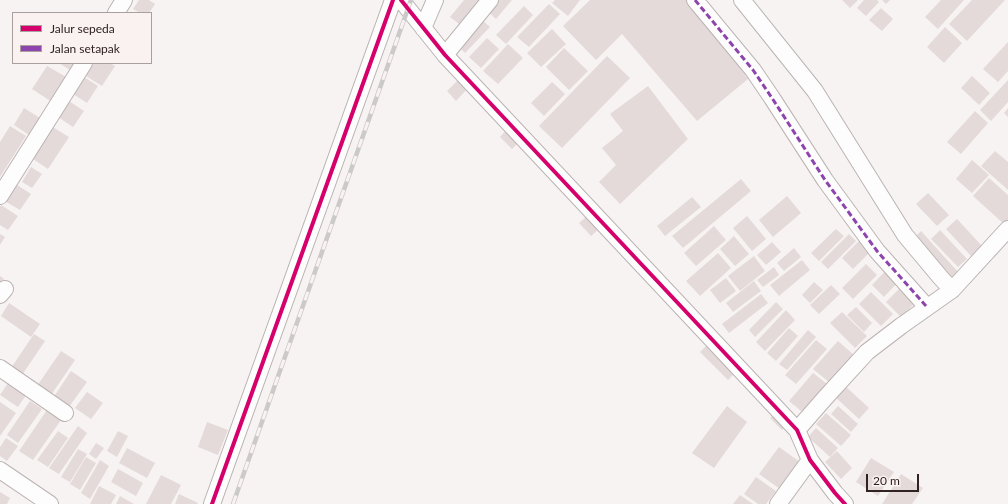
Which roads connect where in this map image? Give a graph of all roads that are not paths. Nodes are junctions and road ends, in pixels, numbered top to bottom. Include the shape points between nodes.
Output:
1 (124, 0) edge
2 (393, 0) edge
3 (400, 0) edge
4 (435, 0) edge
5 (490, 0) edge
6 (695, 0) edge
7 (742, 0) edge
8 (117, 12) edge
9 (423, 28) junction
10 (445, 55) junction
11 (83, 64) edge
12 (0, 196) edge
13 (1008, 229) edge
14 (951, 291) junction
15 (930, 306) junction
16 (0, 368) edge
17 (65, 413) dead end
18 (798, 430) junction
19 (810, 460) junction
20 (0, 470) edge
21 (214, 498) edge
22 (50, 504) edge
23 (778, 504) edge
24 (846, 504) edge

1 - 8 street
2 - 21 street
3 - 9 street
4 - 9 street
5 - 10 street
6 - 15 street via 753,70 825,180 877,251
7 - 14 street via 815,91 905,235
9 - 10 street
10 - 18 street
11 - 12 street
13 - 14 street
14 - 15 street
15 - 18 street via 867,352
16 - 17 street
18 - 19 street
19 - 23 street
19 - 24 street
20 - 22 street

